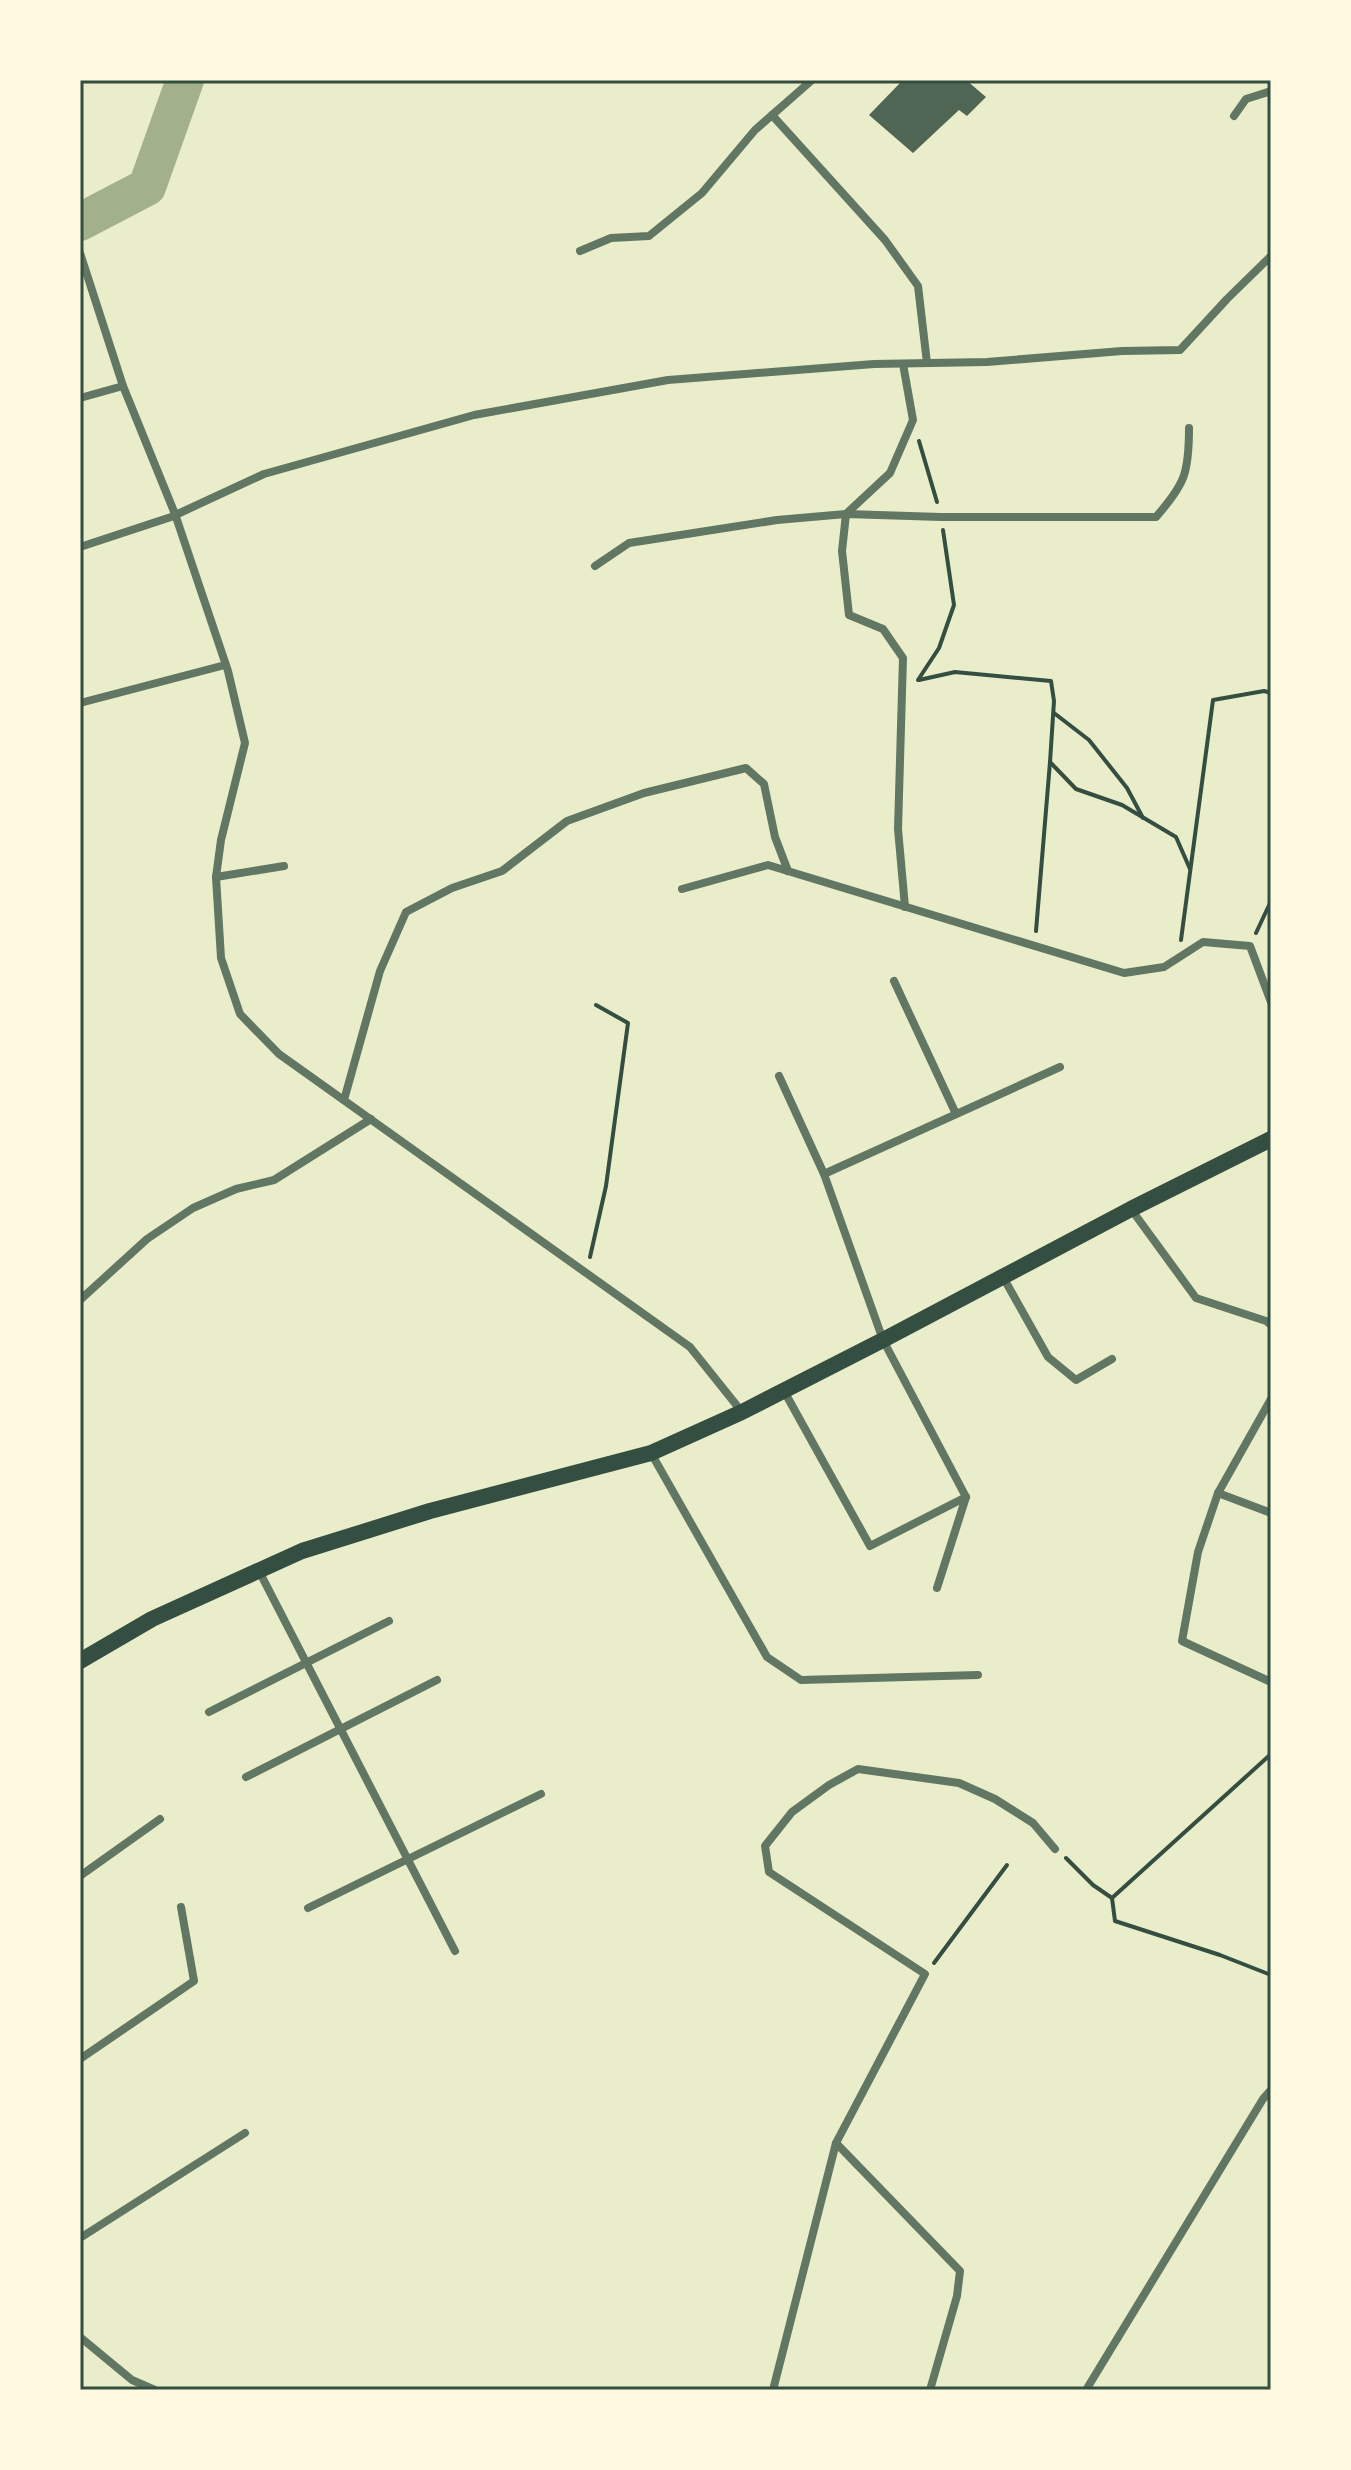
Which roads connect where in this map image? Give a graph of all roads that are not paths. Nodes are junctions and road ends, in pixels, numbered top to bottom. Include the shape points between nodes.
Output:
1 (812, 80) edge
2 (1271, 91) edge
3 (772, 115) junction
4 (1234, 116) dead end
5 (580, 251) dead end
6 (80, 255) edge
7 (1269, 261) edge
8 (927, 363) junction
9 (903, 364) junction
10 (123, 386) junction
11 (80, 398) edge
12 (1189, 428) dead end
13 (175, 514) junction
14 (846, 514) junction
15 (80, 547) edge
16 (595, 566) dead end
17 (225, 665) junction
18 (80, 703) edge
19 (284, 866) dead end
20 (788, 871) junction
21 (216, 877) junction
22 (682, 889) dead end
23 (905, 907) junction
24 (894, 981) dead end
25 (1271, 1002) edge
26 (1060, 1067) dead end
27 (779, 1076) dead end
28 (344, 1100) junction
29 (956, 1114) junction
30 (371, 1119) junction
31 (1271, 1139) edge
32 (824, 1174) junction
33 (1131, 1209) junction
34 (1002, 1276) junction
35 (80, 1300) edge
36 (1271, 1325) edge
37 (883, 1340) junction
38 (1112, 1359) dead end
39 (783, 1391) junction
40 (1271, 1399) edge
41 (742, 1412) junction
42 (651, 1453) junction
43 (1218, 1493) junction
44 (966, 1497) junction
45 (1271, 1513) edge
46 (259, 1571) junction
47 (937, 1588) dead end
48 (389, 1621) dead end
49 (80, 1661) edge
50 (306, 1663) junction
51 (978, 1675) dead end
52 (437, 1680) dead end
53 (1271, 1682) edge
54 (209, 1712) dead end
55 (341, 1729) junction
56 (246, 1777) dead end
57 (541, 1794) dead end
58 (160, 1819) dead end
59 (1055, 1849) road end
60 (408, 1859) junction
61 (80, 1876) edge
62 (181, 1907) dead end
63 (308, 1908) dead end
64 (455, 1951) dead end
65 (80, 2059) edge
66 (1271, 2090) edge
67 (245, 2133) dead end
68 (836, 2143) junction
69 (80, 2238) edge
70 (80, 2337) edge
71 (155, 2390) edge
72 (773, 2390) edge
73 (930, 2390) edge
74 (1086, 2390) edge

1 - 3 street
2 - 4 street via 1246,99
3 - 5 street via 702,193 649,236 611,238
3 - 8 street via 885,240 918,286
6 - 10 street
7 - 8 street via 1180,350
8 - 9 street
9 - 13 street via 668,380 474,415 264,474
9 - 14 street via 913,420 890,473
10 - 11 street
10 - 13 street
12 - 14 street via 1189,459 1180,489 1156,517
13 - 15 street
13 - 17 street
14 - 16 street via 629,543
14 - 23 street via 842,551 849,615 883,629 903,658 898,829
17 - 18 street
17 - 21 street via 245,743
19 - 21 street
20 - 22 street via 768,865
20 - 23 street
20 - 28 street via 764,784 746,768 644,793 567,821 502,871 452,888 406,912 380,971
21 - 28 street via 221,958 240,1014 279,1054
23 - 25 street via 1124,973 1164,967 1203,942 1250,946
24 - 29 street
26 - 29 street
27 - 32 street
28 - 30 street
29 - 32 street
30 - 35 street via 274,1180 193,1208 147,1239
30 - 41 street via 690,1347
31 - 33 main road
32 - 37 street
33 - 34 main road
33 - 36 street via 1196,1298
34 - 37 main road
34 - 38 street via 1048,1357 1076,1380
37 - 39 main road
37 - 44 street
39 - 41 main road
39 - 44 street via 870,1546
40 - 43 street
41 - 42 main road
42 - 46 main road via 430,1511 302,1551
42 - 51 street via 767,1657 789,1672 801,1680
43 - 45 street
43 - 53 street via 1198,1552 1182,1641
44 - 47 street
46 - 49 main road via 152,1619
46 - 50 street
48 - 50 street
50 - 54 street
50 - 55 street
52 - 55 street
55 - 56 street
55 - 60 street
57 - 60 street
58 - 61 street
59 - 68 street via 1033,1823 959,1783 858,1769 792,1812 765,1846 769,1872 925,1974
60 - 63 street
60 - 64 street
62 - 65 street via 194,1981
66 - 74 street
67 - 69 street
68 - 72 street
68 - 73 street via 960,2271
70 - 71 street via 132,2380

